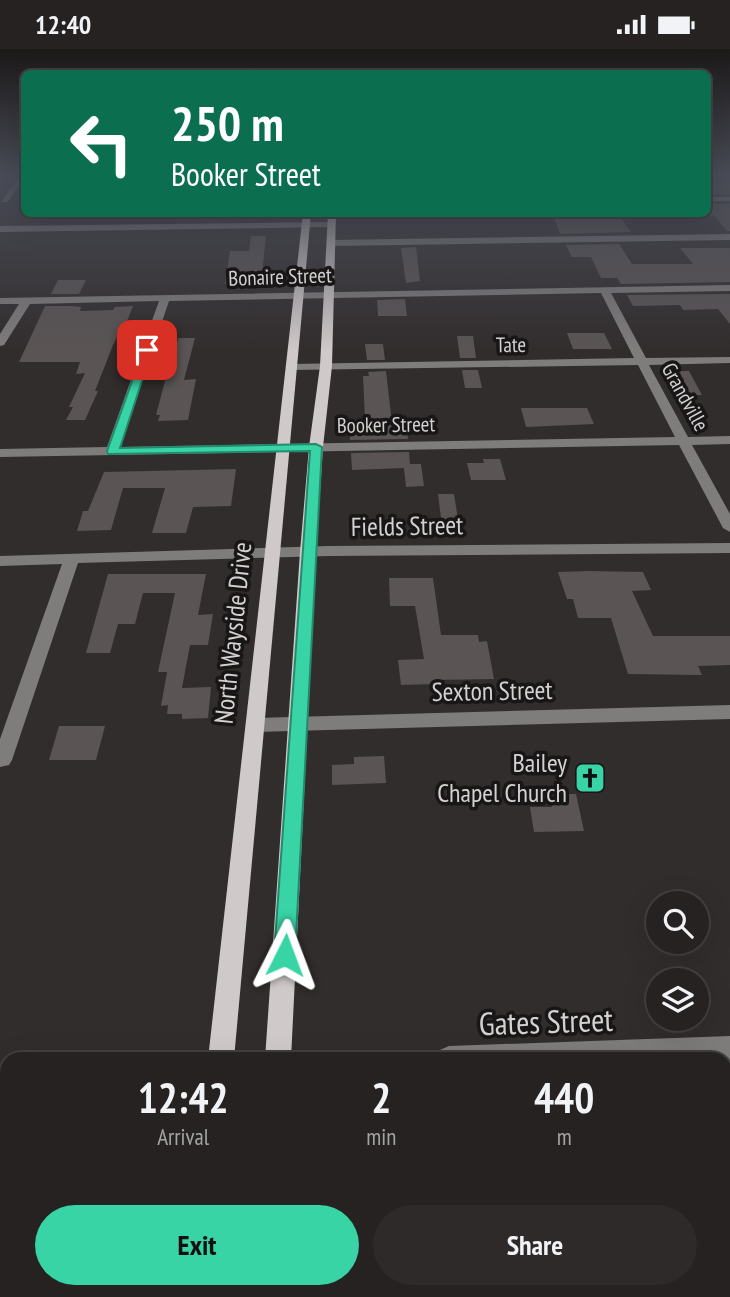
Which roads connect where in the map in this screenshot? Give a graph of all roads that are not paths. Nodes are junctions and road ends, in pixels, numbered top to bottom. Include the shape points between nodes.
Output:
1 (306, 233) edge
2 (331, 233) edge
3 (730, 237) edge
4 (331, 243) junction
5 (730, 288) edge
6 (604, 291) junction
7 (328, 295) junction
8 (299, 297) junction
9 (165, 299) junction
10 (0, 301) edge
11 (26, 301) junction
12 (0, 343) edge
13 (730, 361) edge
14 (642, 362) junction
15 (326, 366) junction
16 (292, 367) junction
17 (730, 440) edge
18 (685, 441) junction
19 (316, 447) junction
20 (283, 448) junction
21 (113, 451) junction
22 (0, 453) edge
23 (730, 528) edge
24 (730, 548) edge
25 (308, 552) junction
26 (273, 554) junction
27 (71, 560) junction
28 (0, 561) edge
29 (730, 712) edge
30 (299, 722) junction
31 (255, 725) junction
32 (2, 760) dead end
33 (730, 1048) edge
34 (222, 1052) edge
35 (278, 1052) edge
36 (628, 1052) edge

1 - 8 main road, North Wayside Drive
2 - 4 main road
3 - 4 street
4 - 7 main road
5 - 6 street, Bonaire Street
6 - 7 street, Bonaire Street
6 - 14 street, Grandville
7 - 8 street, Bonaire Street
7 - 15 main road
8 - 9 street, Bonaire Street
8 - 16 main road, North Wayside Drive
9 - 11 street, Bonaire Street
9 - 21 street
10 - 11 street, Bonaire Street
11 - 12 street
13 - 14 street, Tate
14 - 15 street, Tate
14 - 18 street, Grandville
15 - 16 street, Tate
15 - 19 main road
16 - 20 main road, North Wayside Drive
17 - 18 street, Booker Street
18 - 19 street, Booker Street
18 - 23 street, Grandville
19 - 20 street, Booker Street
19 - 25 main road
20 - 21 street, Booker Street
20 - 26 main road, North Wayside Drive
21 - 22 street, Booker Street
24 - 25 street, Fields Street
25 - 26 street, Fields Street
25 - 30 main road
26 - 27 street, Fields Street
26 - 31 main road, North Wayside Drive
27 - 28 street, Fields Street
27 - 32 street
29 - 30 street, Sexton Street
30 - 31 street, Sexton Street
30 - 35 main road
31 - 34 main road, North Wayside Drive
33 - 36 street, Gates Street

